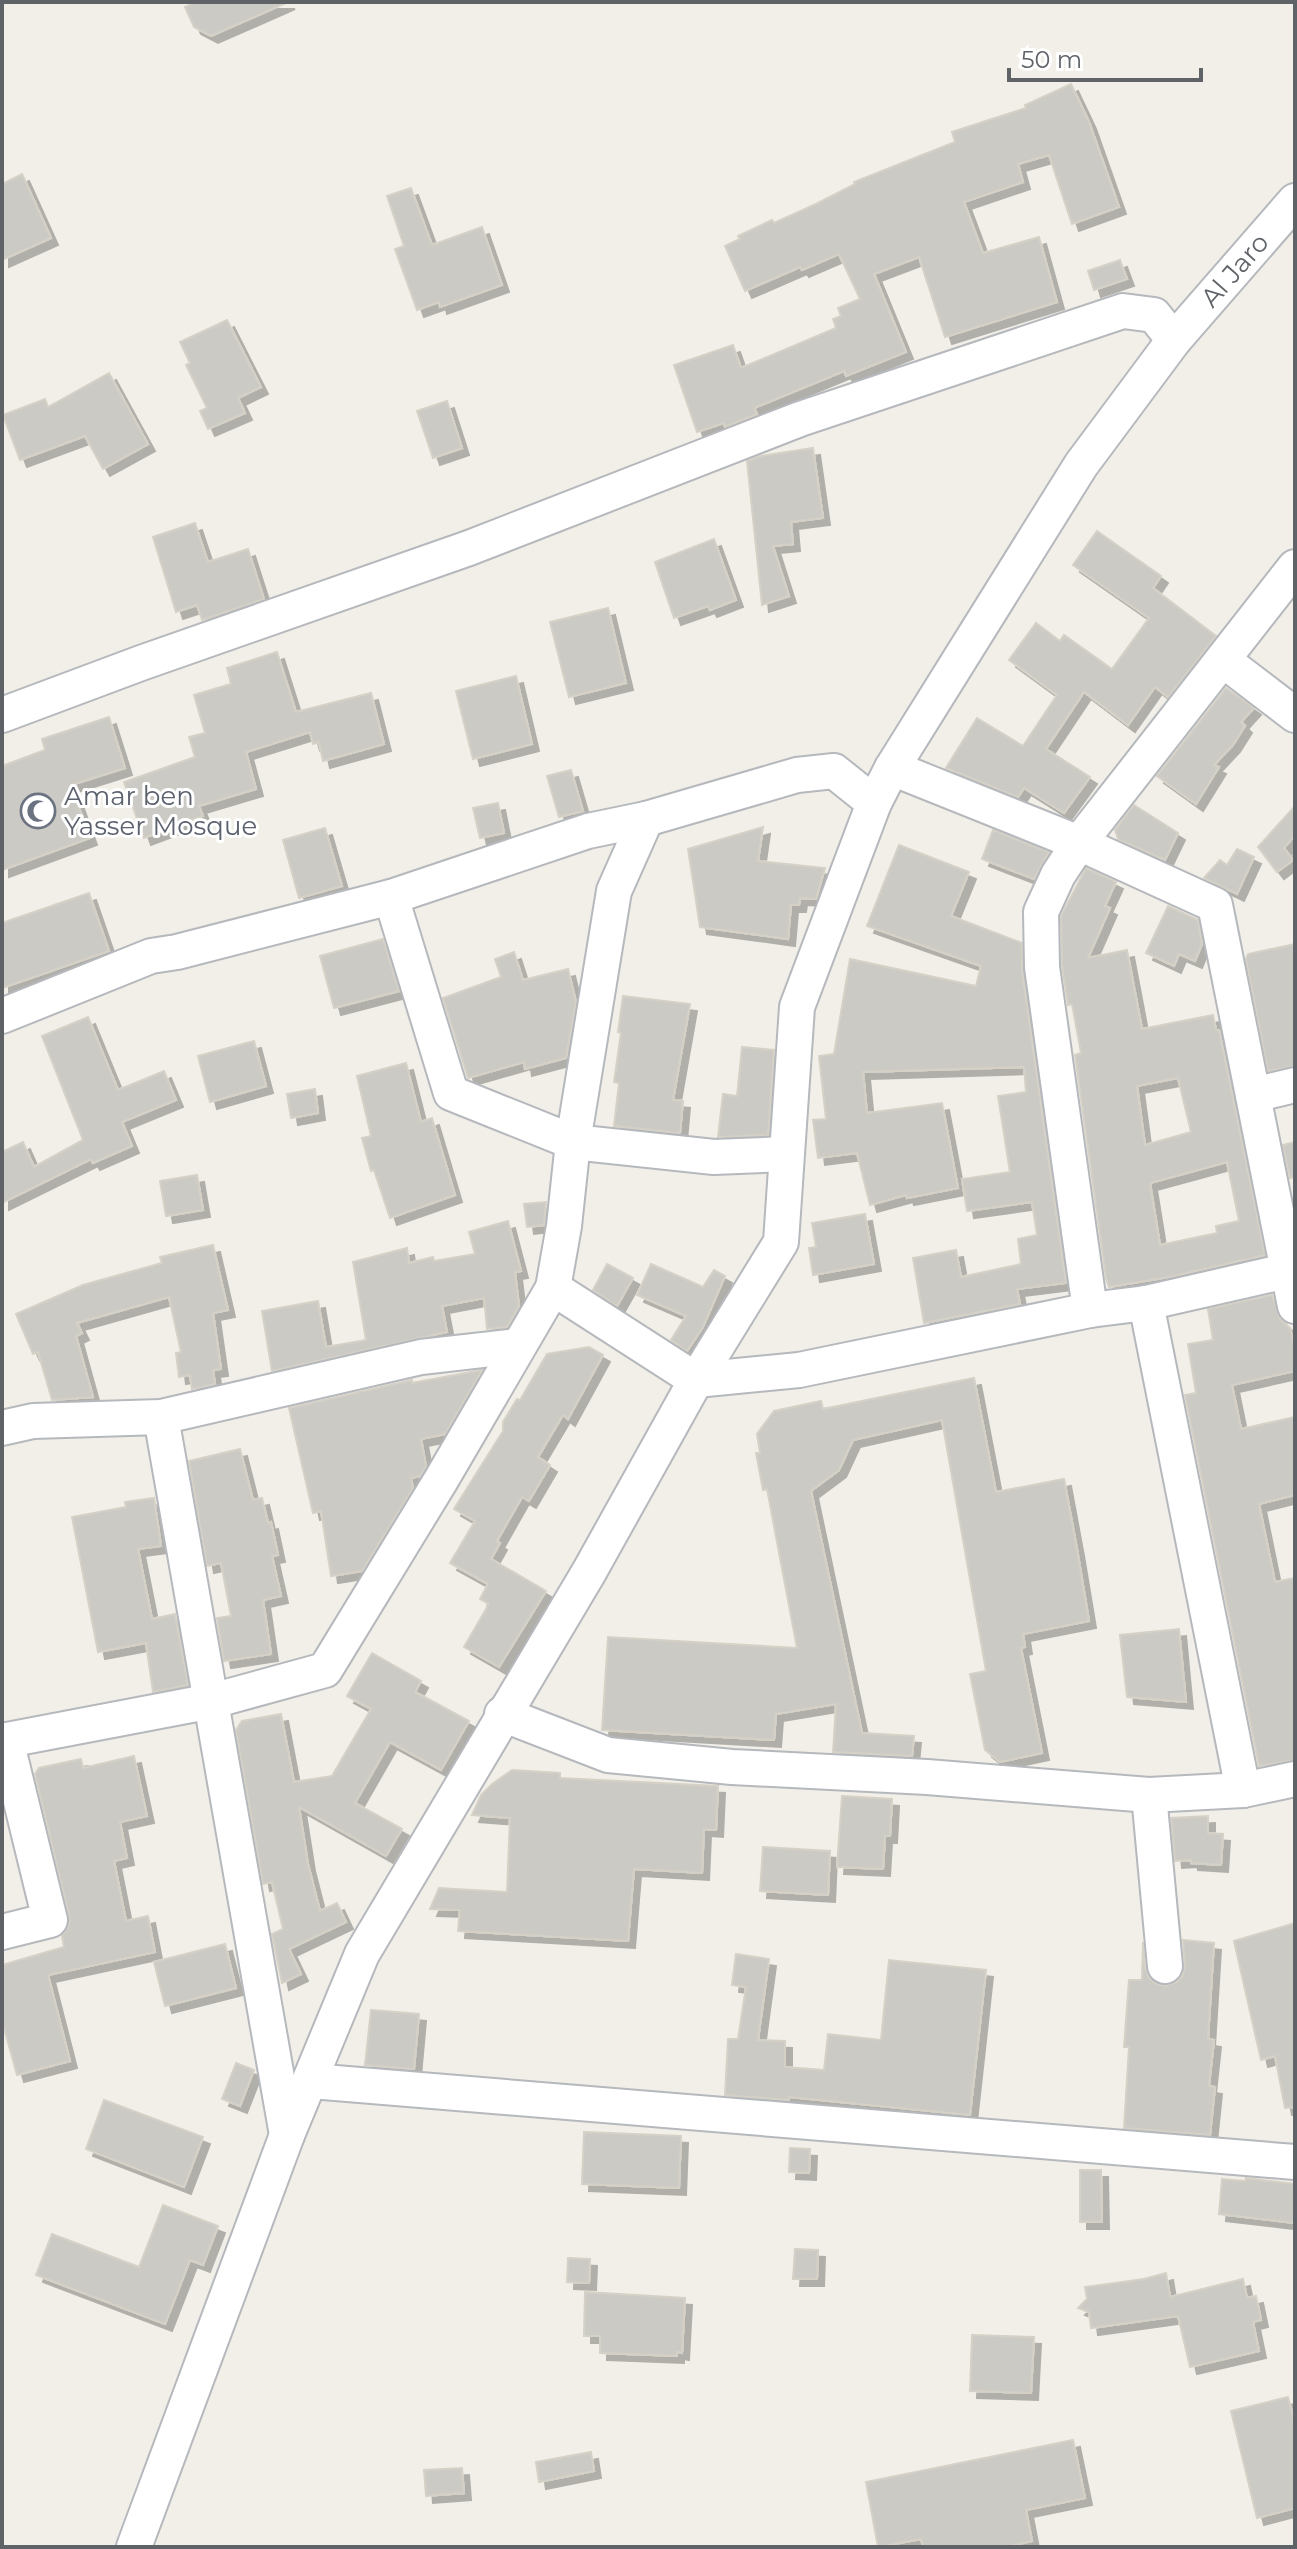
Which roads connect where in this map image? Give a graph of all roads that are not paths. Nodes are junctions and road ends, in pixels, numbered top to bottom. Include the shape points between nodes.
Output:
1 (1295, 201) edge
2 (1174, 340) junction
3 (1295, 567) edge
4 (1223, 660) junction
5 (2, 715) edge
6 (1295, 715) edge
7 (892, 768) junction
8 (874, 803) junction
9 (646, 819) junction
10 (1079, 843) junction
11 (391, 897) junction
12 (2, 1016) edge
13 (1295, 1085) edge
14 (1253, 1095) junction
15 (573, 1142) junction
16 (786, 1154) junction
17 (1291, 1270) edge
18 (553, 1288) junction
19 (1146, 1303) junction
20 (1295, 1306) edge
21 (1090, 1310) junction
22 (518, 1346) junction
23 (696, 1380) junction
24 (161, 1417) junction
25 (2, 1428) edge
26 (212, 1701) junction
27 (502, 1714) junction
28 (4, 1741) edge
29 (1295, 1779) edge
30 (1243, 1790) junction
31 (1149, 1795) junction
32 (2, 1932) edge
33 (1165, 1966) dead end
34 (311, 2081) junction
35 (287, 2135) junction
36 (1295, 2162) edge
37 (134, 2547) edge

1 - 2 street, Al Jaro
2 - 5 street via 1154,315 1123,311 800,419 469,548
2 - 7 street, Al Jaro via 1081,465
3 - 4 street
4 - 6 street
4 - 10 street
7 - 8 street, Al Jaro
7 - 10 street
8 - 9 street via 834,771 797,775
8 - 16 street, Al Jaro via 797,1007
9 - 11 street via 588,831
9 - 15 street via 614,891
10 - 14 street via 1215,905
10 - 21 street via 1041,912 1042,967
11 - 12 street via 151,956
11 - 15 street via 451,1093
13 - 14 street
14 - 17 street
15 - 16 street via 714,1157
15 - 18 street
16 - 23 street, Al Jaro via 781,1242
17 - 19 street
17 - 20 street
18 - 22 street
18 - 23 street
19 - 21 street
19 - 30 street
21 - 23 street via 799,1370
22 - 24 street via 421,1357
22 - 26 street via 325,1670
23 - 27 street, Al Jaro
24 - 25 street via 33,1421
24 - 26 street
26 - 28 street
26 - 35 street
27 - 31 street via 608,1755
27 - 34 street, Al Jaro via 362,1954
28 - 32 street via 50,1920
29 - 30 street
30 - 31 street
31 - 33 street
34 - 35 street, Al Jaro
34 - 36 street
35 - 37 street, Al Jaro

